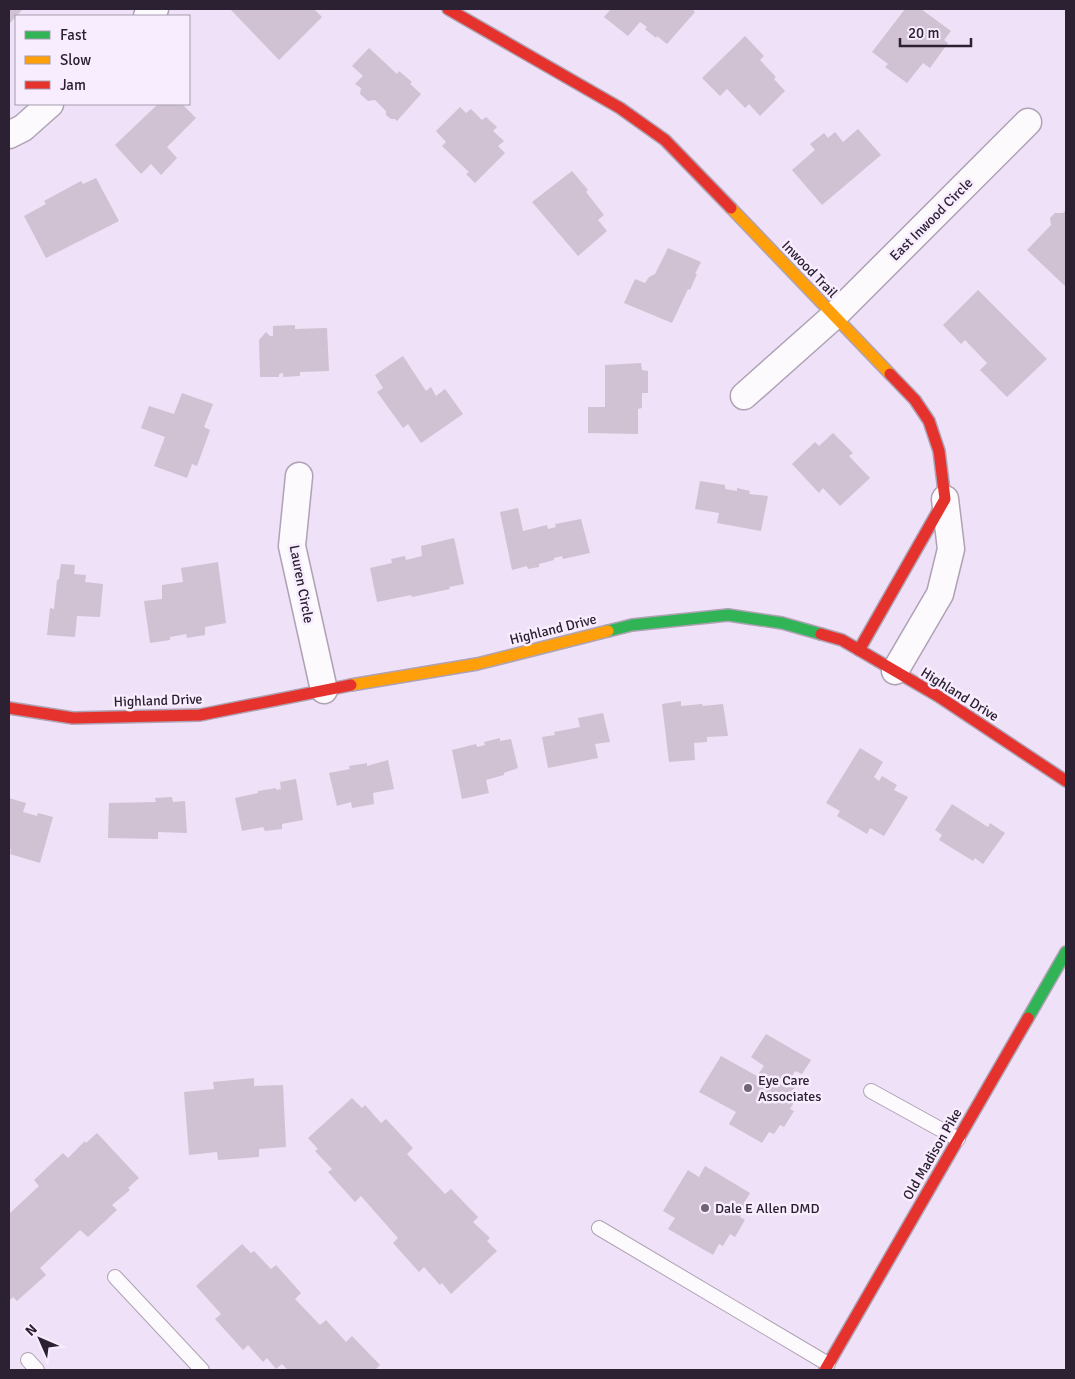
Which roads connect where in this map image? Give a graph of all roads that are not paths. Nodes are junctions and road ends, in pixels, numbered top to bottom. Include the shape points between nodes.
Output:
1 (448, 9) edge
2 (49, 105) edge
3 (1028, 122) dead end
4 (9, 135) edge
5 (834, 316) junction
6 (744, 396) dead end
7 (300, 476) dead end
8 (945, 499) junction
9 (859, 650) junction
10 (895, 671) junction
11 (324, 690) junction
12 (9, 708) edge
13 (1066, 780) edge
14 (1066, 952) edge
15 (871, 1091) dead end
16 (958, 1139) junction
17 (599, 1228) dead end
18 (115, 1277) dead end
19 (827, 1367) edge
20 (202, 1370) edge

1 - 5 street, Inwood Trail via 620,108 666,140
2 - 4 street via 23,128
3 - 5 street, East Inwood Circle
5 - 6 street, East Inwood Circle
5 - 8 street, Inwood Trail via 915,400 929,421 939,451
7 - 11 street, Lauren Circle via 292,546
8 - 9 street
8 - 10 street via 951,549 940,594
9 - 10 street, Highland Drive
9 - 11 street, Highland Drive via 842,640 782,623 728,615 632,625 477,664
10 - 13 street, Highland Drive
11 - 12 street, Highland Drive via 200,715 73,718
14 - 16 street, Old Madison Pike
15 - 16 lane
16 - 19 street, Old Madison Pike
17 - 19 lane
18 - 20 lane

